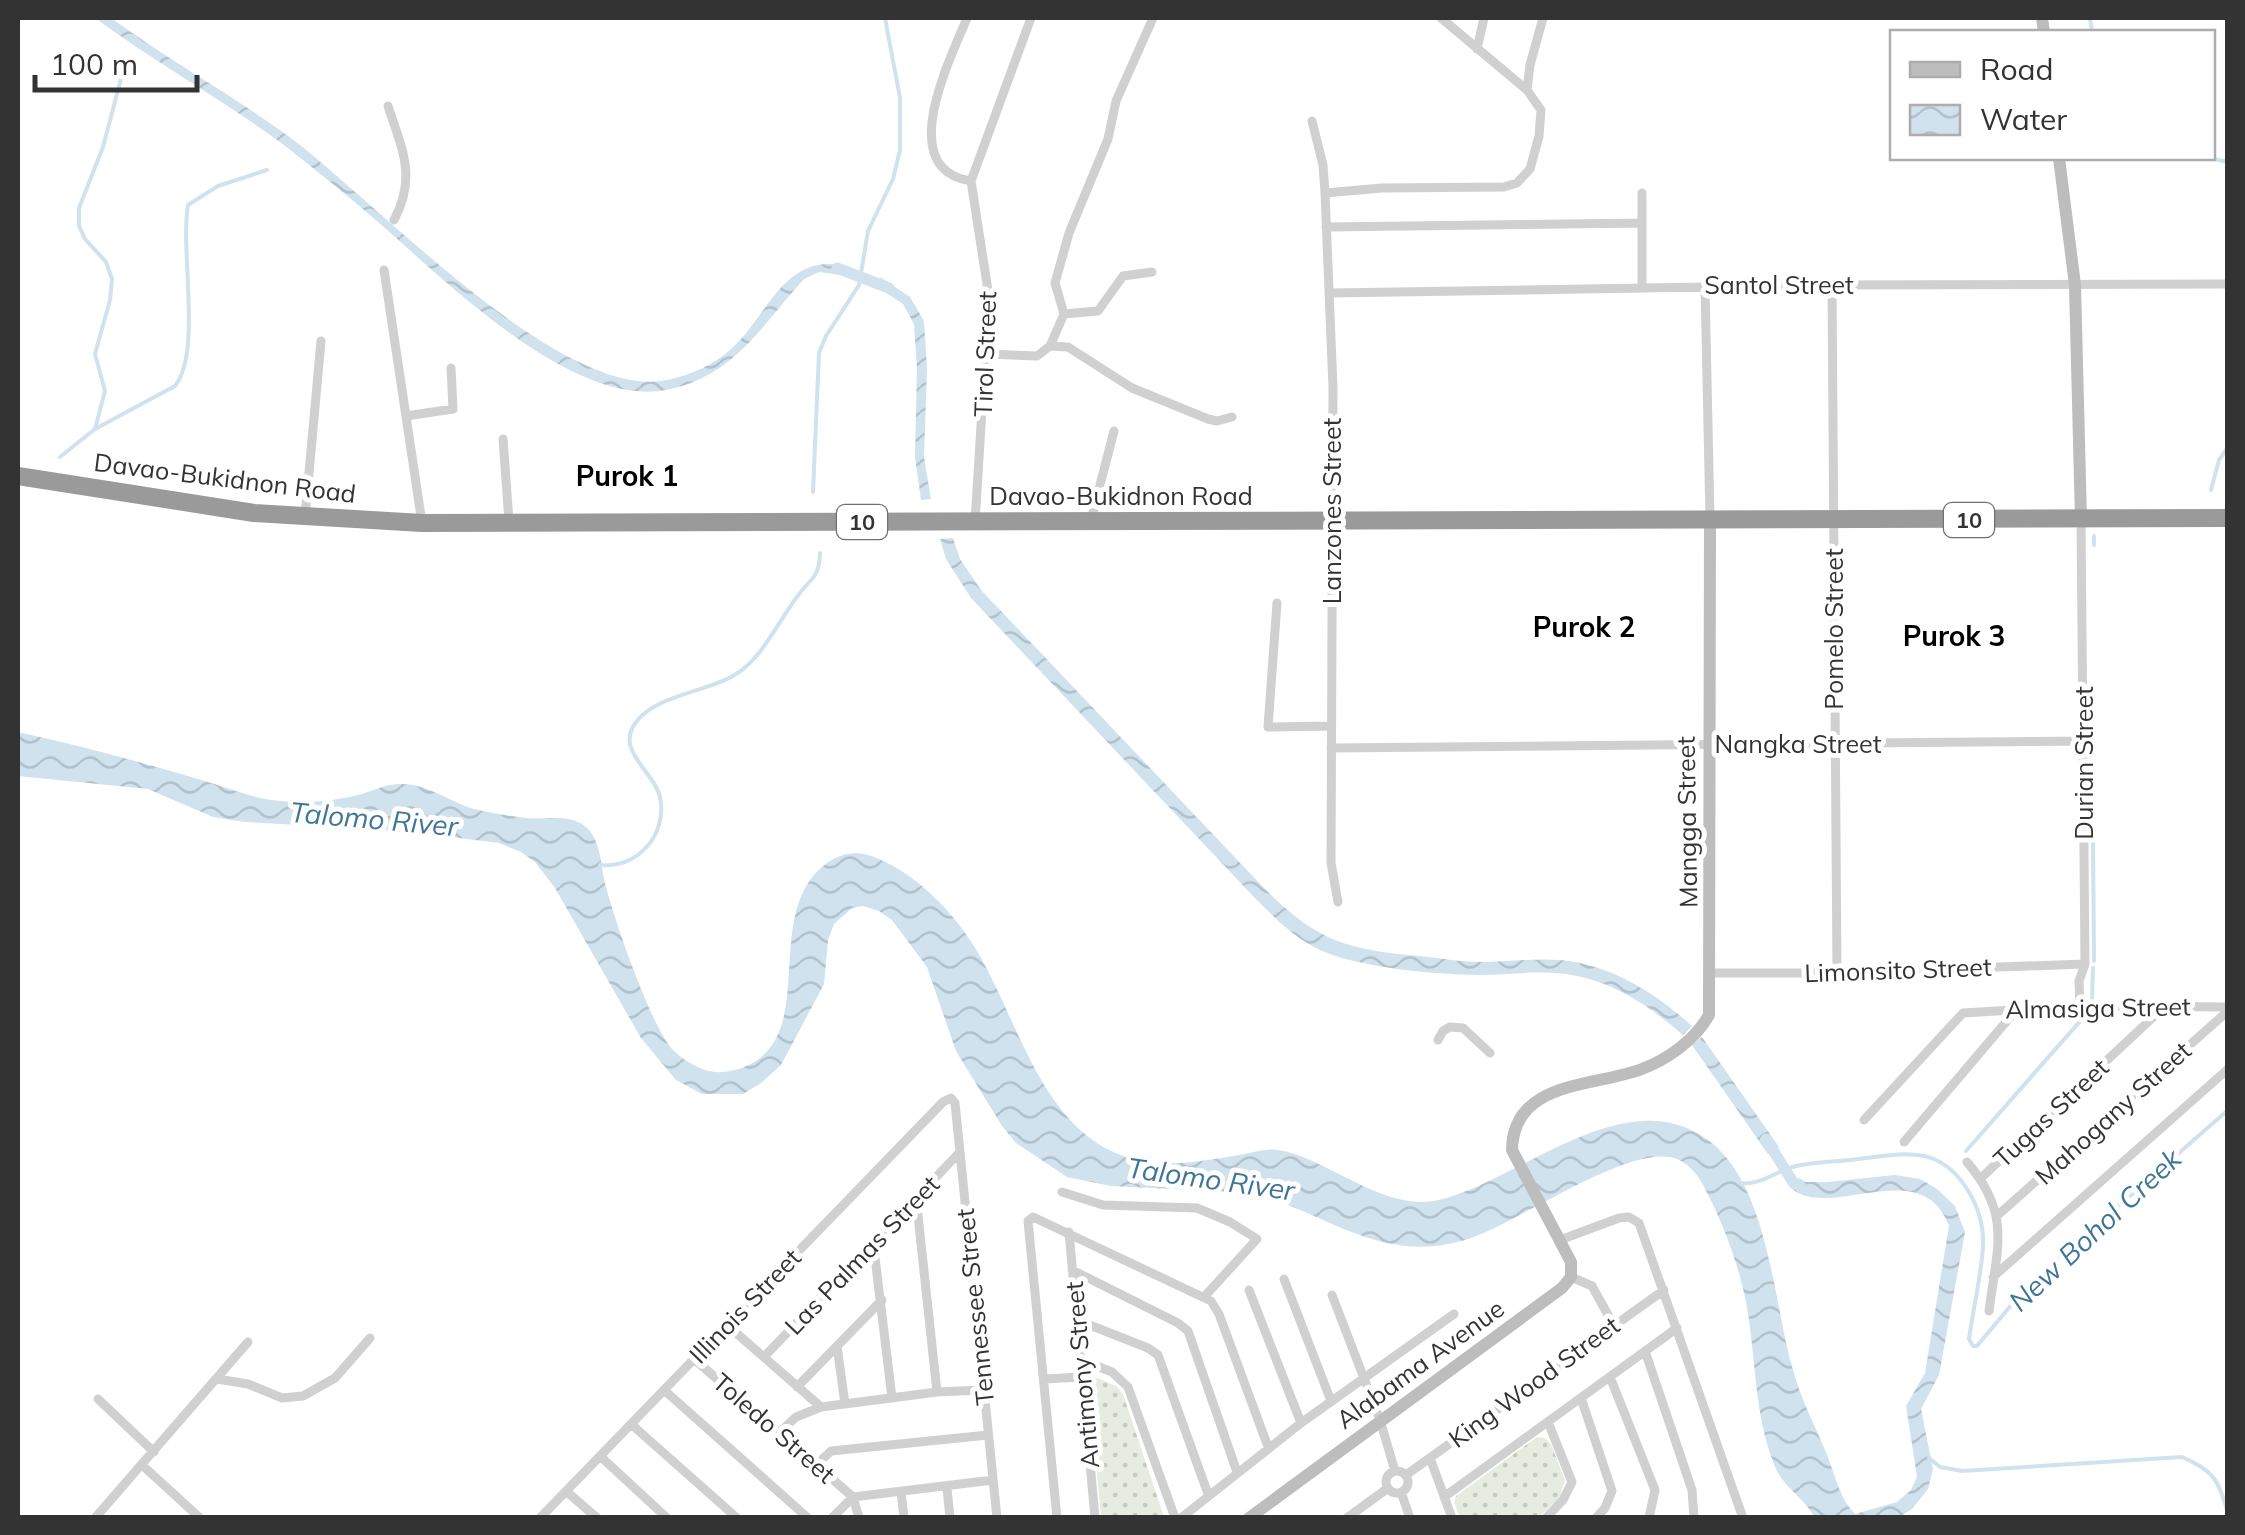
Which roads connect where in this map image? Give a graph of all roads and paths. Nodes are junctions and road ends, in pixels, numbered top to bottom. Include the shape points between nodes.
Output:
1 (967, 18) edge
2 (1031, 18) edge
3 (1154, 18) edge
4 (1441, 18) edge
5 (1484, 18) edge
6 (1543, 18) edge
7 (1476, 49) junction
8 (1527, 90) junction
9 (388, 106) dead end
10 (1312, 121) dead end
11 (2060, 160) edge
12 (972, 181) junction
13 (1325, 193) junction
14 (1642, 193) dead end
15 (394, 220) dead end
16 (1642, 223) junction
17 (1326, 227) junction
18 (384, 270) dead end
19 (1152, 272) dead end
20 (1832, 284) junction
21 (2228, 284) edge
22 (2076, 285) junction
23 (1642, 286) junction
24 (1705, 286) junction
25 (1330, 293) junction
26 (1064, 314) junction
27 (320, 340) dead end
28 (1050, 346) junction
29 (988, 354) junction
30 (451, 368) dead end
31 (406, 416) junction
32 (1232, 417) dead end
33 (1114, 431) dead end
34 (503, 439) dead end
35 (18, 476) edge
36 (305, 518) junction
37 (2228, 518) edge
38 (1710, 520) junction
39 (1833, 520) junction
40 (2081, 520) junction
41 (1090, 521) junction
42 (1332, 521) junction
43 (975, 522) junction
44 (422, 523) junction
45 (510, 523) junction
46 (1277, 603) dead end
47 (1332, 726) junction
48 (2084, 742) junction
49 (1708, 744) junction
50 (1834, 744) junction
51 (1332, 748) junction
52 (1338, 902) dead end
53 (2085, 964) junction
54 (1711, 973) junction
55 (1837, 973) junction
56 (2080, 1006) junction
57 (2165, 1006) junction
58 (2228, 1009) edge
59 (2017, 1010) junction
60 (1438, 1040) dead end
61 (1490, 1053) dead end
62 (2228, 1069) edge
63 (951, 1098) joint
64 (1864, 1120) dead end
65 (1904, 1142) dead end
66 (960, 1152) junction
67 (1967, 1162) dead end
68 (1980, 1178) junction
69 (1062, 1192) dead end
70 (916, 1197) junction
71 (1998, 1215) junction
72 (1069, 1232) junction
73 (1557, 1233) junction
74 (874, 1240) junction
75 (1072, 1270) junction
76 (1571, 1276) junction
77 (1994, 1277) junction
78 (1284, 1279) dead end
79 (1249, 1290) dead end
80 (1664, 1290) junction
81 (1332, 1295) dead end
82 (1205, 1296) junction
83 (882, 1300) junction
84 (1989, 1311) dead end
85 (1454, 1314) dead end
86 (1077, 1320) junction
87 (1614, 1324) junction
88 (727, 1325) junction
89 (1677, 1328) junction
90 (370, 1338) dead end
91 (248, 1342) dead end
92 (837, 1346) junction
93 (1645, 1352) junction
94 (764, 1357) junction
95 (694, 1359) junction
96 (1081, 1360) junction
97 (1610, 1377) junction
98 (1082, 1378) junction
99 (1044, 1379) junction
100 (1363, 1379) junction
101 (217, 1380) junction
102 (797, 1387) junction
103 (664, 1390) junction
104 (984, 1390) junction
105 (938, 1392) junction
106 (892, 1398) junction
107 (1581, 1398) junction
108 (98, 1399) dead end
109 (1332, 1401) junction
110 (844, 1404) junction
111 (820, 1407) junction
112 (1380, 1420) junction
113 (1548, 1422) junction
114 (1300, 1423) junction
115 (631, 1424) junction
116 (779, 1433) junction
117 (988, 1435) junction
118 (1268, 1448) junction
119 (154, 1452) junction
120 (600, 1456) junction
121 (1430, 1458) junction
122 (142, 1465) junction
123 (816, 1465) junction
124 (1394, 1471) junction
125 (1237, 1472) junction
126 (1406, 1476) junction
127 (993, 1480) junction
128 (947, 1488) junction
129 (1388, 1488) junction
130 (566, 1490) junction
131 (902, 1492) junction
132 (1401, 1492) junction
133 (1208, 1494) junction
134 (853, 1497) junction
135 (1444, 1497) junction
136 (1352, 1516) edge
137 (95, 1518) edge
138 (200, 1518) edge
139 (540, 1518) edge
140 (597, 1518) edge
141 (667, 1518) edge
142 (737, 1518) edge
143 (808, 1518) edge
144 (832, 1518) edge
145 (859, 1518) edge
146 (904, 1518) edge
147 (950, 1518) edge
148 (997, 1518) edge
149 (1057, 1518) edge
150 (1095, 1518) edge
151 (1178, 1518) edge
152 (1248, 1518) edge
153 (1410, 1518) edge
154 (1452, 1518) edge
155 (1546, 1518) edge
156 (1596, 1518) edge
157 (1649, 1518) edge
158 (1694, 1518) edge
159 (1744, 1518) edge

1 - 12 street via 934,111 933,149 939,166
2 - 12 street, Tirol Street
3 - 26 street via 1069,233 1055,283
4 - 7 street
5 - 7 street
6 - 8 street
7 - 8 street
8 - 13 street via 1542,121 1530,169 1517,183
9 - 15 street via 408,180
10 - 13 street, Lanzones Street
11 - 22 street
12 - 29 street, Tirol Street via 988,282
13 - 17 street, Lanzones Street
14 - 16 street
16 - 17 street
16 - 23 street
17 - 25 street, Lanzones Street
18 - 31 street
19 - 26 street via 1123,276 1098,311
20 - 22 street, Santol Street
20 - 24 street, Santol Street
20 - 39 street, Pomelo Street
21 - 22 street, Santol Street
22 - 40 street
23 - 24 street, Santol Street
23 - 25 street, Santol Street
24 - 38 street, Mangga Street
25 - 42 street, Lanzones Street
26 - 28 street
27 - 36 street
28 - 29 street via 1030,358
28 - 32 street via 1068,347 1132,388 1208,418
29 - 43 street, Tirol Street
30 - 31 street via 454,409
31 - 44 street
33 - 41 street
34 - 45 street
35 - 36 highway, Davao-Bukidnon Road / 10
36 - 44 highway, Davao-Bukidnon Road / 10
37 - 40 highway, Davao-Bukidnon Road / 10
38 - 39 highway, Davao-Bukidnon Road / 10
38 - 42 highway, Davao-Bukidnon Road / 10
38 - 49 street, Mangga Street
39 - 40 highway, Davao-Bukidnon Road / 10
39 - 50 street, Pomelo Street
40 - 48 street, Durian Street
41 - 42 highway, Davao-Bukidnon Road / 10
41 - 43 highway, Davao-Bukidnon Road / 10
42 - 47 street, Lanzones Street
43 - 45 highway, Davao-Bukidnon Road / 10
44 - 45 highway, Davao-Bukidnon Road / 10
46 - 47 street via 1268,728
47 - 51 street, Lanzones Street
48 - 50 street, Nangka Street
48 - 53 street, Durian Street
49 - 50 street, Nangka Street
49 - 51 street, Nangka Street
49 - 54 street, Mangga Street
50 - 55 street, Pomelo Street
51 - 52 street, Lanzones Street via 1330,863
53 - 55 street, Limonsito Street
53 - 56 street, Durian Street
54 - 55 street, Limonsito Street
54 - 73 street, Mangga Street via 1709,1015 1684,1044 1643,1069 1539,1098 1516,1131 1514,1154
56 - 57 street, Almasiga Street
56 - 59 street, Almasiga Street
57 - 58 street, Almasiga Street
57 - 68 street, Tugas Street
58 - 71 street, Mahogany Street
59 - 64 street, Almasiga Street via 1969,1011 1954,1020
59 - 65 street
60 - 61 street via 1450,1026 1463,1028
62 - 77 street
63 - 66 street, Tennessee Street
63 - 88 street, Illinois Street
66 - 70 street, Las Palmas Street
66 - 104 street, Tennessee Street
67 - 68 street
68 - 71 street
69 - 82 street via 1103,1205 1197,1208 1257,1239
70 - 74 street, Las Palmas Street
70 - 105 street
71 - 77 street
72 - 75 street, Antimony Street
72 - 82 street
72 - 99 street via 1028,1222
73 - 76 street
73 - 80 street via 1632,1218
74 - 83 street
74 - 94 street, Las Palmas Street
75 - 86 street, Antimony Street
75 - 125 street via 1188,1331
76 - 87 street via 1592,1286
76 - 112 street, Alabama Avenue via 1547,1301
77 - 84 street
78 - 109 street
79 - 114 street
80 - 87 street, King Wood Street
80 - 89 street
81 - 100 street
82 - 118 street via 1219,1314
83 - 92 street
83 - 106 street
85 - 100 street
86 - 96 street, Antimony Street
86 - 133 street via 1158,1355
87 - 121 street, King Wood Street
88 - 94 street
88 - 95 street, Illinois Street
89 - 93 street
89 - 159 street
90 - 101 street via 335,1378 303,1396 282,1398
91 - 101 street
92 - 102 street
92 - 110 street
93 - 97 street
93 - 158 street via 1692,1490
94 - 102 street
95 - 103 street, Illinois Street
95 - 116 street, Toledo Street
96 - 98 street, Antimony Street
96 - 151 street via 1128,1387
97 - 107 street
97 - 157 street via 1655,1490
98 - 99 street
98 - 150 street, Antimony Street
99 - 149 street
100 - 109 street
100 - 112 street
101 - 119 street
102 - 111 street
103 - 115 street, Illinois Street
103 - 143 street
104 - 105 street
104 - 117 street, Tennessee Street
105 - 106 street
106 - 110 street
107 - 113 street
107 - 156 street via 1612,1491
108 - 119 street
109 - 114 street
110 - 111 street
111 - 116 street
112 - 124 street
112 - 152 street, Alabama Avenue
113 - 135 street
113 - 155 street via 1572,1482
114 - 118 street
115 - 120 street, Illinois Street
115 - 142 street
116 - 123 street, Toledo Street
117 - 123 street via 831,1451
117 - 127 street, Tennessee Street
118 - 125 street
119 - 122 street
120 - 130 street, Illinois Street
120 - 141 street
121 - 126 street, King Wood Street
121 - 135 street
122 - 137 street
122 - 138 street
123 - 134 street, Toledo Street
124 - 126 street
124 - 129 street
125 - 133 street
126 - 132 street
127 - 128 street
127 - 148 street, Tennessee Street
128 - 131 street
128 - 147 street
129 - 132 street
129 - 136 street
130 - 139 street, Illinois Street
130 - 140 street
131 - 134 street
131 - 146 street
132 - 153 street
133 - 151 street
134 - 144 street
134 - 145 street
135 - 154 street

